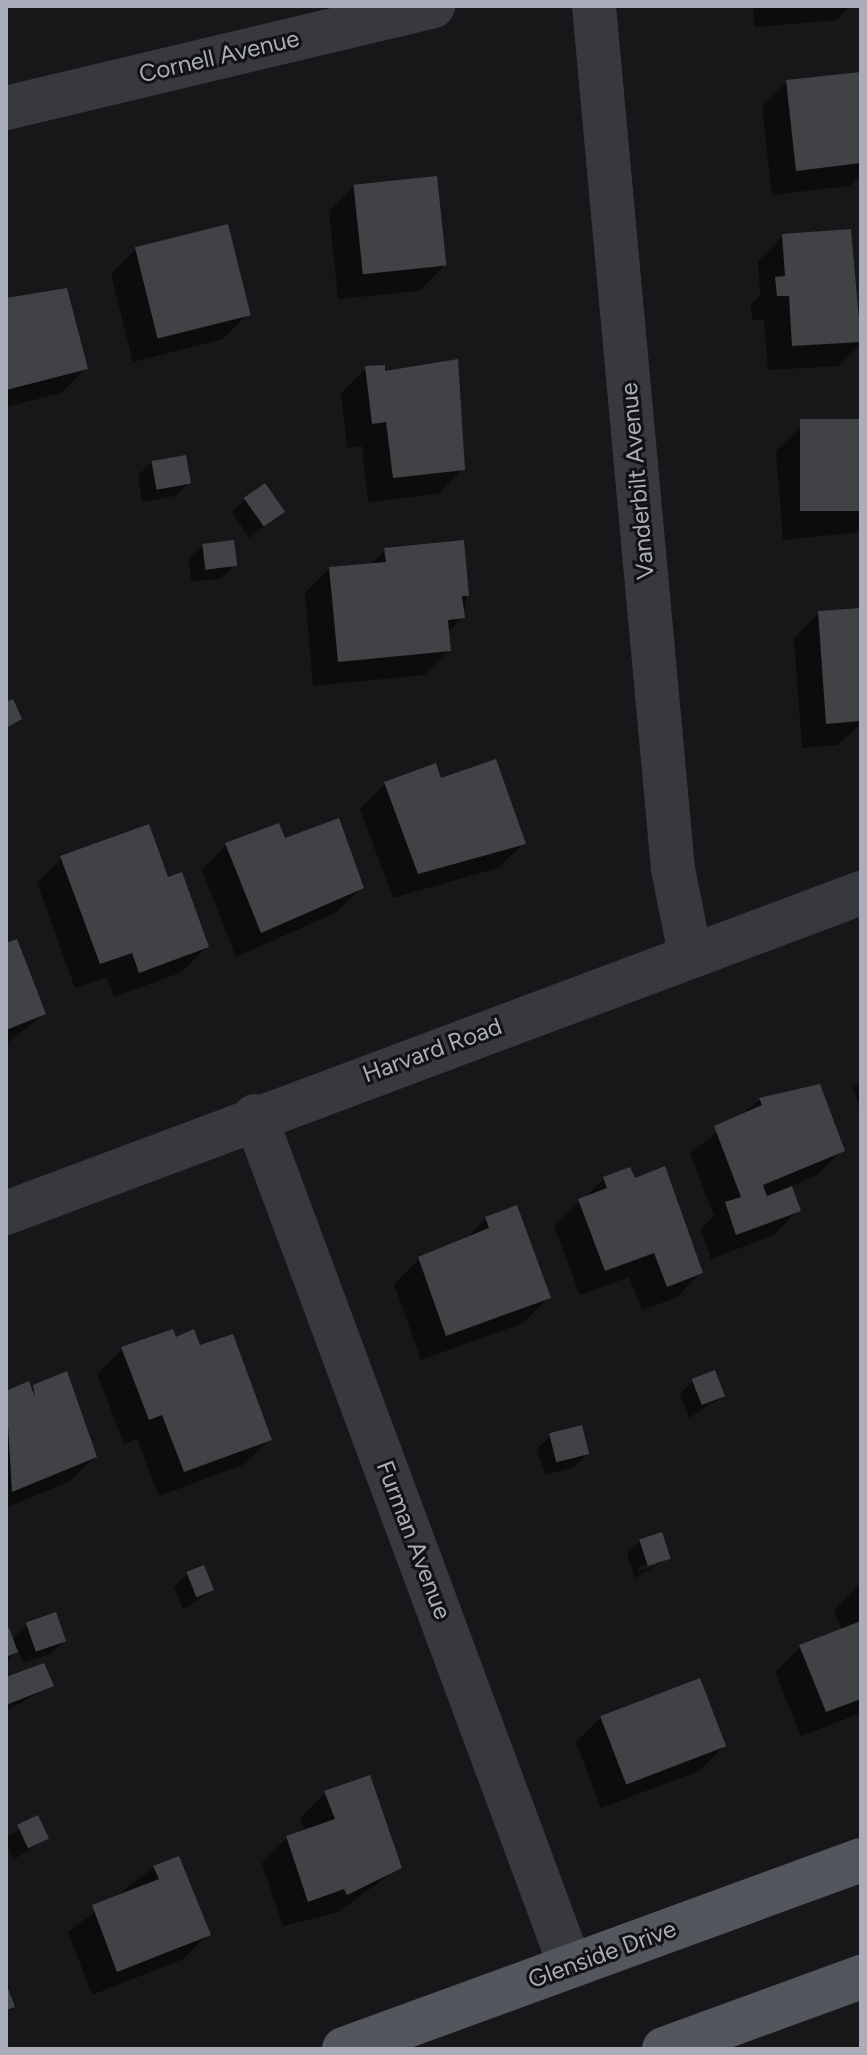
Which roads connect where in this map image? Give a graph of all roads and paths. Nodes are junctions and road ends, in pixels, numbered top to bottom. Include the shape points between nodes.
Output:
1 (433, 6) edge
2 (594, 6) edge
3 (6, 108) edge
4 (861, 893) edge
5 (690, 954) junction
6 (255, 1116) junction
7 (6, 1213) edge
8 (861, 1860) edge
9 (570, 1965) junction
10 (861, 1977) edge
11 (344, 2049) edge
12 (664, 2049) edge

1 - 3 street, Cornell Avenue
2 - 5 street, Vanderbilt Avenue via 673,869
4 - 5 street, Harvard Road
5 - 6 street, Harvard Road
6 - 7 street, Harvard Road
6 - 9 street, Furman Avenue
8 - 9 main road, Glenside Drive
9 - 11 main road, Glenside Drive
10 - 12 main road

